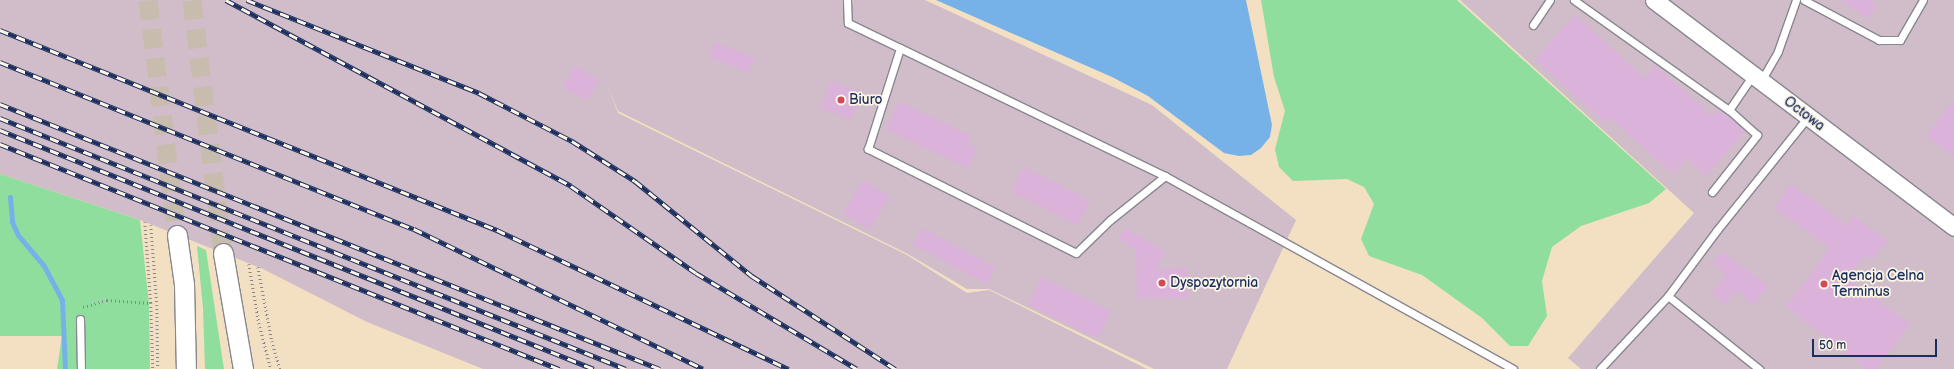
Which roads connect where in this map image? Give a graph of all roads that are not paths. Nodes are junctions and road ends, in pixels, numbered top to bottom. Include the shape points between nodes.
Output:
1 (847, 0) edge
2 (1550, 0) edge
3 (1574, 0) edge
4 (1654, 0) edge
5 (1796, 0) edge
6 (1804, 0) edge
7 (1923, 0) edge
8 (1533, 25) dead end
9 (900, 48) junction
10 (1757, 78) junction
11 (1729, 110) junction
12 (1808, 117) junction
13 (1165, 176) junction
14 (1712, 192) dead end
15 (1954, 227) edge
16 (177, 235) tunnel mouth
17 (223, 253) tunnel mouth
18 (1668, 296) junction
19 (80, 319) road end
20 (81, 369) edge
21 (186, 369) edge
22 (243, 369) edge
23 (1513, 369) edge
24 (1600, 369) edge
25 (1759, 369) edge

1 - 9 lane via 848,23
2 - 8 lane
3 - 11 lane
4 - 10 street, Octowa
5 - 10 lane via 1778,51
6 - 7 lane via 1879,40 1900,40
9 - 13 lane
9 - 13 lane via 868,149 1076,253 1110,220
10 - 11 lane
10 - 12 street, Octowa
11 - 14 lane via 1757,135
12 - 15 street, Octowa
12 - 18 lane via 1717,230
13 - 23 lane
16 - 21 main road via 184,284
17 - 22 main road
18 - 24 lane
18 - 25 lane
19 - 20 lane

